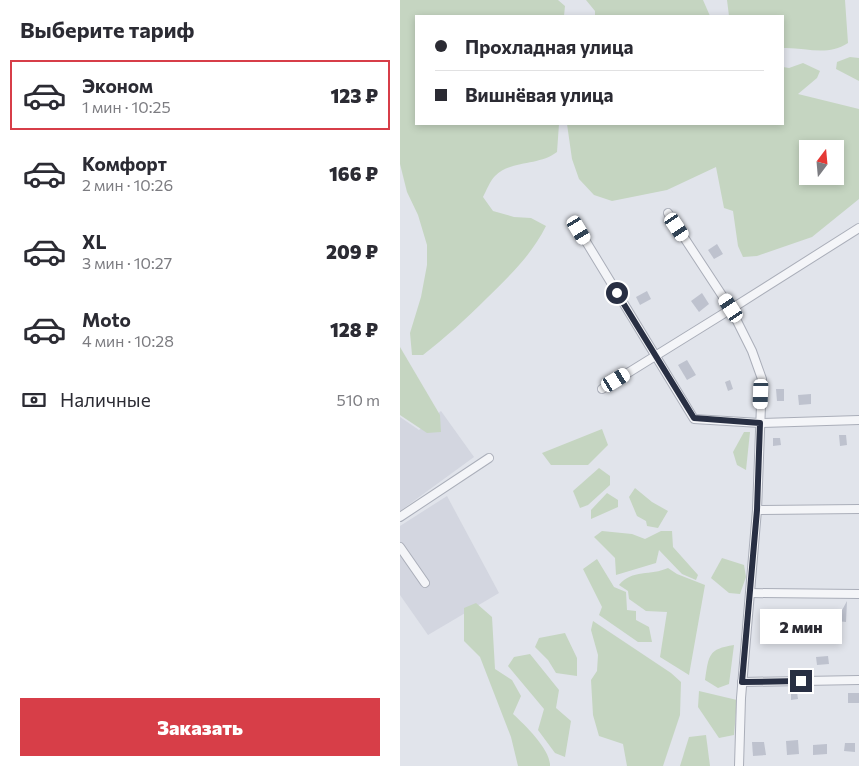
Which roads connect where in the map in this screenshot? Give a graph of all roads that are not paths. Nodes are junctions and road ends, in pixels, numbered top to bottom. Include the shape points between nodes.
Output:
1 (668, 213) dead end
2 (859, 228) edge
3 (579, 230) dead end
4 (731, 308) junction
5 (656, 356) junction
6 (602, 389) dead end
7 (859, 420) edge
8 (760, 423) junction
9 (489, 458) dead end
10 (757, 510) junction
11 (859, 510) edge
12 (400, 517) edge
13 (400, 547) edge
14 (425, 583) dead end
15 (750, 593) junction
16 (859, 594) edge
17 (859, 680) edge
18 (742, 682) junction
19 (739, 766) edge

1 - 4 street
2 - 4 street
3 - 5 street
4 - 5 street
4 - 8 street via 762,379
5 - 6 street
5 - 8 street via 694,418
7 - 8 street
8 - 10 street
9 - 12 street
10 - 11 street
10 - 15 street
13 - 14 street
15 - 16 street
15 - 18 street
17 - 18 street
18 - 19 street

